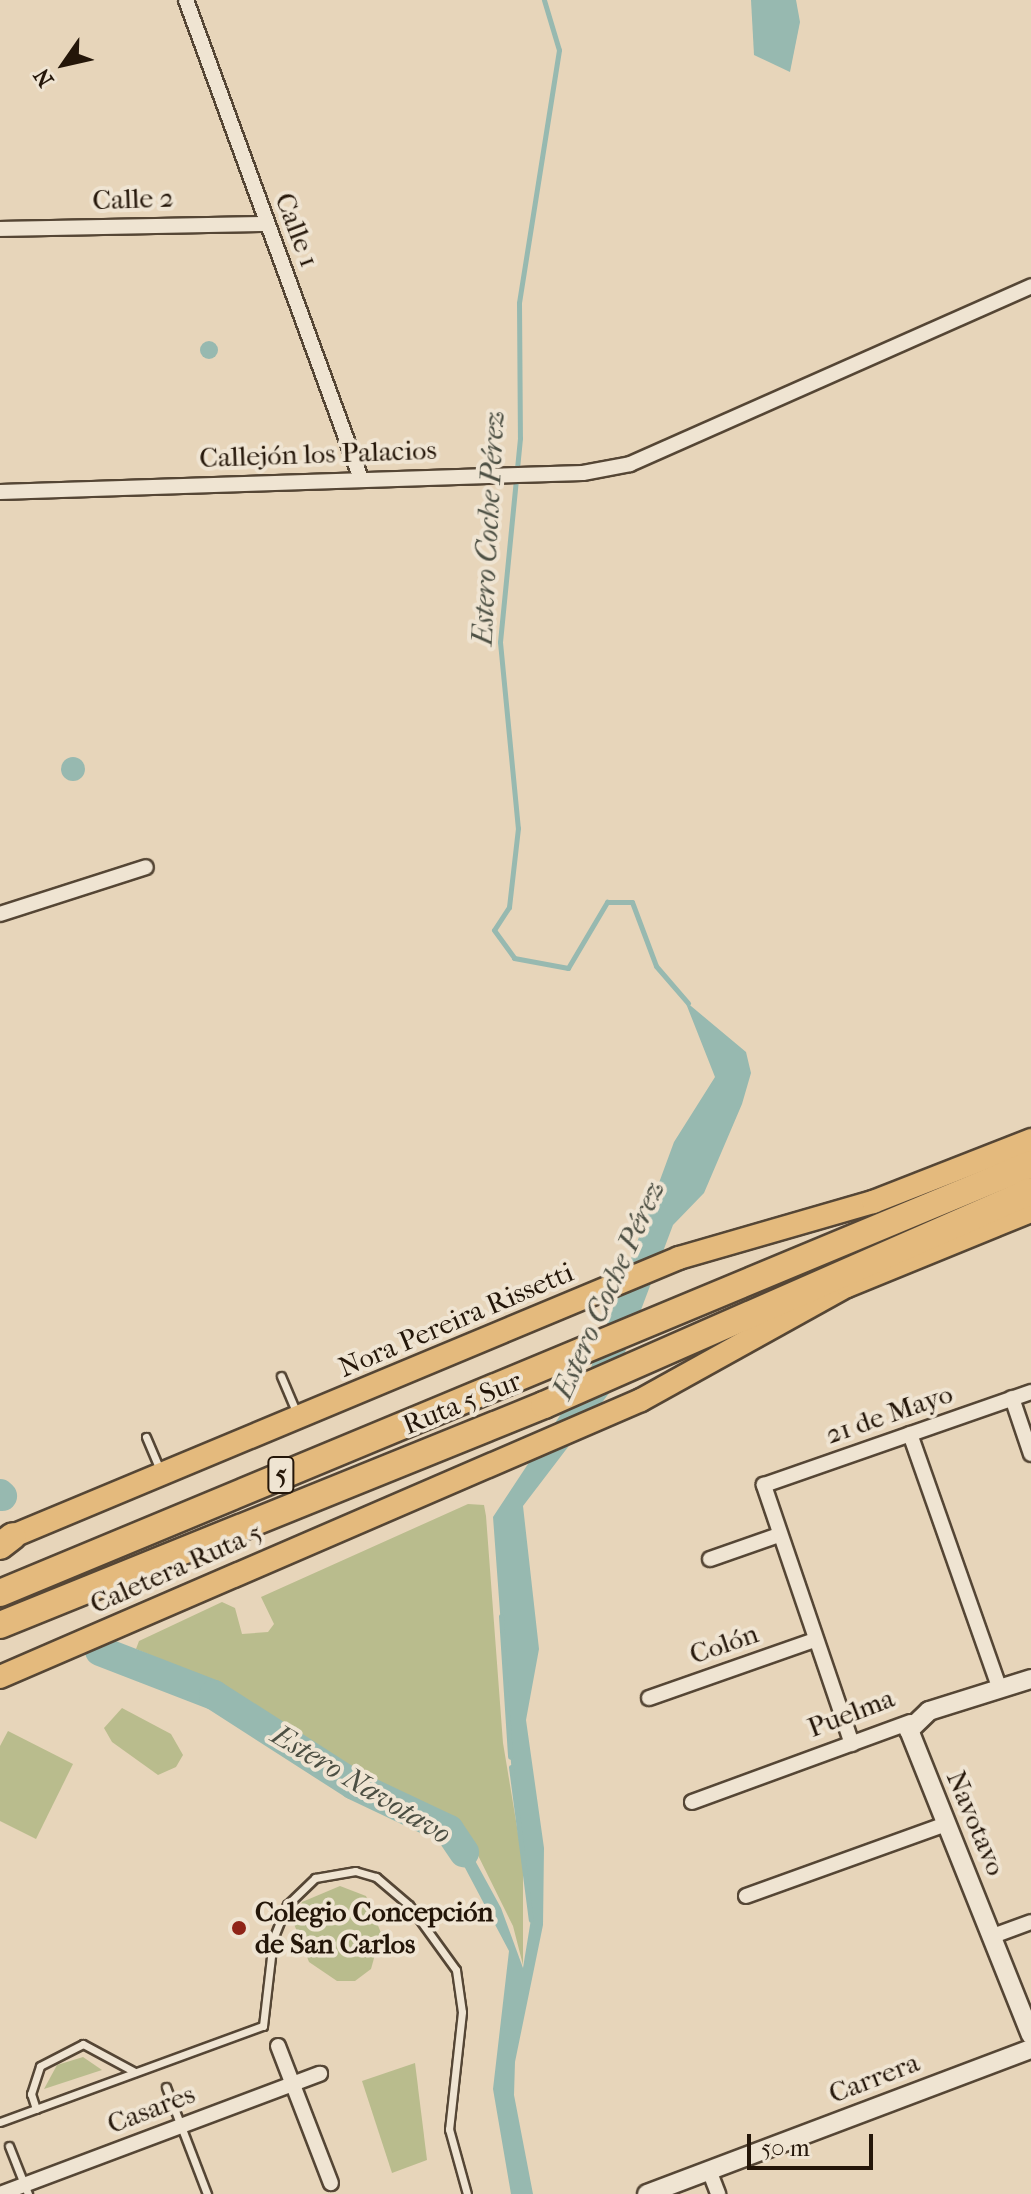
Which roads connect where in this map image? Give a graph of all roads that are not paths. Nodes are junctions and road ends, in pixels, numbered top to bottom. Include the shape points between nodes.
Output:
1 (186, 0) edge
2 (267, 224) junction
3 (0, 229) edge
4 (1031, 286) edge
5 (361, 479) junction
6 (0, 492) edge
7 (146, 867) dead end
8 (0, 914) edge
9 (1031, 1140) edge
10 (1031, 1164) edge
11 (1031, 1191) edge
12 (1031, 1211) edge
13 (281, 1376) dead end
14 (1031, 1392) edge
15 (1012, 1398) junction
16 (299, 1418) junction
17 (910, 1434) junction
18 (146, 1437) dead end
19 (1031, 1454) edge
20 (162, 1474) junction
21 (779, 1535) junction
22 (4, 1541) edge
23 (710, 1559) dead end
24 (0, 1593) edge
25 (0, 1625) edge
26 (815, 1640) junction
27 (0, 1677) edge
28 (1031, 1679) edge
29 (1000, 1689) junction
30 (649, 1698) dead end
31 (911, 1722) junction
32 (852, 1744) junction
33 (692, 1802) dead end
34 (946, 1824) junction
35 (746, 1896) dead end
36 (1031, 1922) edge
37 (993, 1936) junction
38 (1031, 2035) edge
39 (278, 2046) dead end
40 (1031, 2049) edge
41 (135, 2072) junction
42 (320, 2074) dead end
43 (293, 2084) junction
44 (166, 2087) dead end
45 (36, 2109) junction
46 (0, 2122) edge
47 (181, 2125) junction
48 (9, 2146) dead end
49 (709, 2170) junction
50 (331, 2183) dead end
51 (26, 2189) edge
52 (0, 2194) edge
53 (207, 2194) edge
54 (467, 2194) edge
55 (647, 2194) edge
56 (718, 2194) edge

1 - 2 street, Calle 1
2 - 3 street, Calle 2
2 - 5 street, Calle 1
4 - 5 street, Callejón los Palacios via 661,454 583,473
5 - 6 street, Callejón los Palacios
7 - 8 street
9 - 16 main road, Nora Pereira Rissetti via 885,1198 679,1258
10 - 24 highway, Ruta 5 Sur / 5
11 - 25 highway, Ruta 5 Sur / 5 via 544,1405
12 - 27 main road, Caletera Ruta 5 via 847,1286 641,1400
13 - 16 lane
14 - 15 street, 21 de Mayo
15 - 17 street, 21 de Mayo
15 - 19 street
16 - 20 main road, Nora Pereira Rissetti
17 - 21 street, 21 de Mayo via 764,1485
17 - 29 street
18 - 20 lane
20 - 22 main road, Nora Pereira Rissetti
21 - 23 street
21 - 26 street
26 - 30 street, Colón
26 - 32 street
28 - 29 street, Puelma
29 - 31 street, Puelma
31 - 32 street, Puelma
31 - 34 street, Navotavo via 911,1740
32 - 33 street, Puelma
34 - 35 street
34 - 37 street, Navotavo
36 - 37 street
37 - 38 street, Navotavo
39 - 43 street
40 - 49 street, Carrera
41 - 45 lane
41 - 45 lane via 83,2044 40,2066 31,2094
41 - 54 lane via 263,2026 273,1939 287,1905 325,1874 366,1873 422,1918 456,1970 462,2012 449,2129
42 - 43 street, Casares
43 - 47 street, Casares
43 - 50 street
44 - 47 lane
45 - 46 lane
47 - 51 street, Casares
47 - 53 lane
48 - 51 lane
49 - 55 street, Carrera
49 - 56 street
51 - 52 street, Casares

